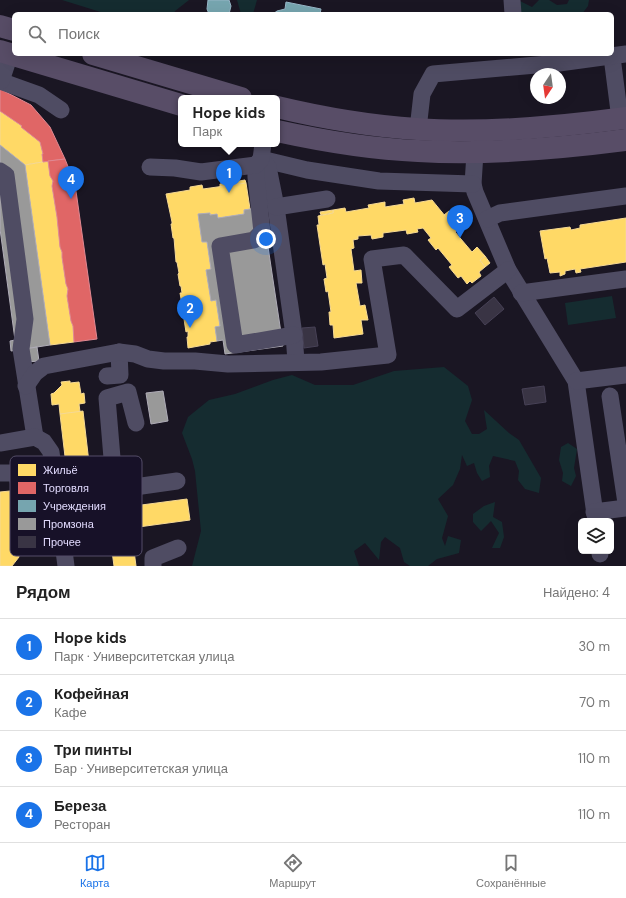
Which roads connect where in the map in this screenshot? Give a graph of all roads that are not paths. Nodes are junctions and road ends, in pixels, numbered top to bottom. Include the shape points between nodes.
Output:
1 (512, 0) edge
2 (513, 12) edge
3 (0, 26) edge
4 (12, 29) edge
5 (5, 52) edge
6 (18, 56) edge
7 (100, 56) edge
8 (619, 56) edge
9 (512, 61) edge
10 (0, 81) edge
11 (231, 95) edge
12 (178, 104) edge
13 (280, 108) edge
14 (61, 110) dead end
15 (623, 119) edge
16 (418, 129) junction
17 (280, 132) edge
18 (626, 140) edge
19 (475, 153) junction
20 (260, 156) edge
21 (150, 168) dead end
22 (2, 174) edge
23 (473, 184) junction
24 (626, 196) edge
25 (327, 199) dead end
26 (276, 207) junction
27 (487, 219) junction
28 (508, 270) junction
29 (626, 279) edge
30 (521, 294) junction
31 (294, 335) junction
32 (118, 352) junction
33 (296, 361) junction
34 (32, 374) junction
35 (626, 375) edge
36 (107, 376) dead end
37 (576, 381) junction
38 (610, 396) dead end
39 (136, 423) dead end
40 (35, 437) junction
41 (0, 443) edge
42 (52, 456) edge
43 (113, 456) edge
44 (177, 481) dead end
45 (142, 486) edge
46 (626, 503) edge
47 (626, 508) edge
48 (595, 516) edge
49 (178, 548) dead end
50 (153, 566) edge

1 - 2 street
3 - 4 main road
5 - 10 street
6 - 12 main road
7 - 11 main road
8 - 9 street
8 - 15 street
9 - 16 street via 433,74 422,94
10 - 14 street via 39,95
13 - 16 main road via 332,119
15 - 16 main road via 523,128
17 - 19 main road via 386,149
18 - 19 main road
19 - 23 street
20 - 21 street via 201,172
20 - 23 street via 307,170 379,181
20 - 26 street via 268,167
20 - 31 street via 256,177 262,232 254,240 220,246 235,345
22 - 34 street via 25,319 21,349
23 - 27 street
24 - 27 street via 500,213
25 - 26 street
26 - 31 street
27 - 28 street
28 - 30 street
28 - 33 street via 457,309 404,255 372,259 388,355 321,362
29 - 30 street
30 - 37 street
31 - 33 street
32 - 33 street via 164,361 228,364
32 - 34 street via 44,366
32 - 36 street via 120,375
34 - 40 street
35 - 37 street
37 - 48 street
38 - 46 street
39 - 43 street via 128,392 107,398
40 - 41 street
40 - 42 street via 44,442
44 - 45 street
47 - 48 street
49 - 50 street via 153,558

